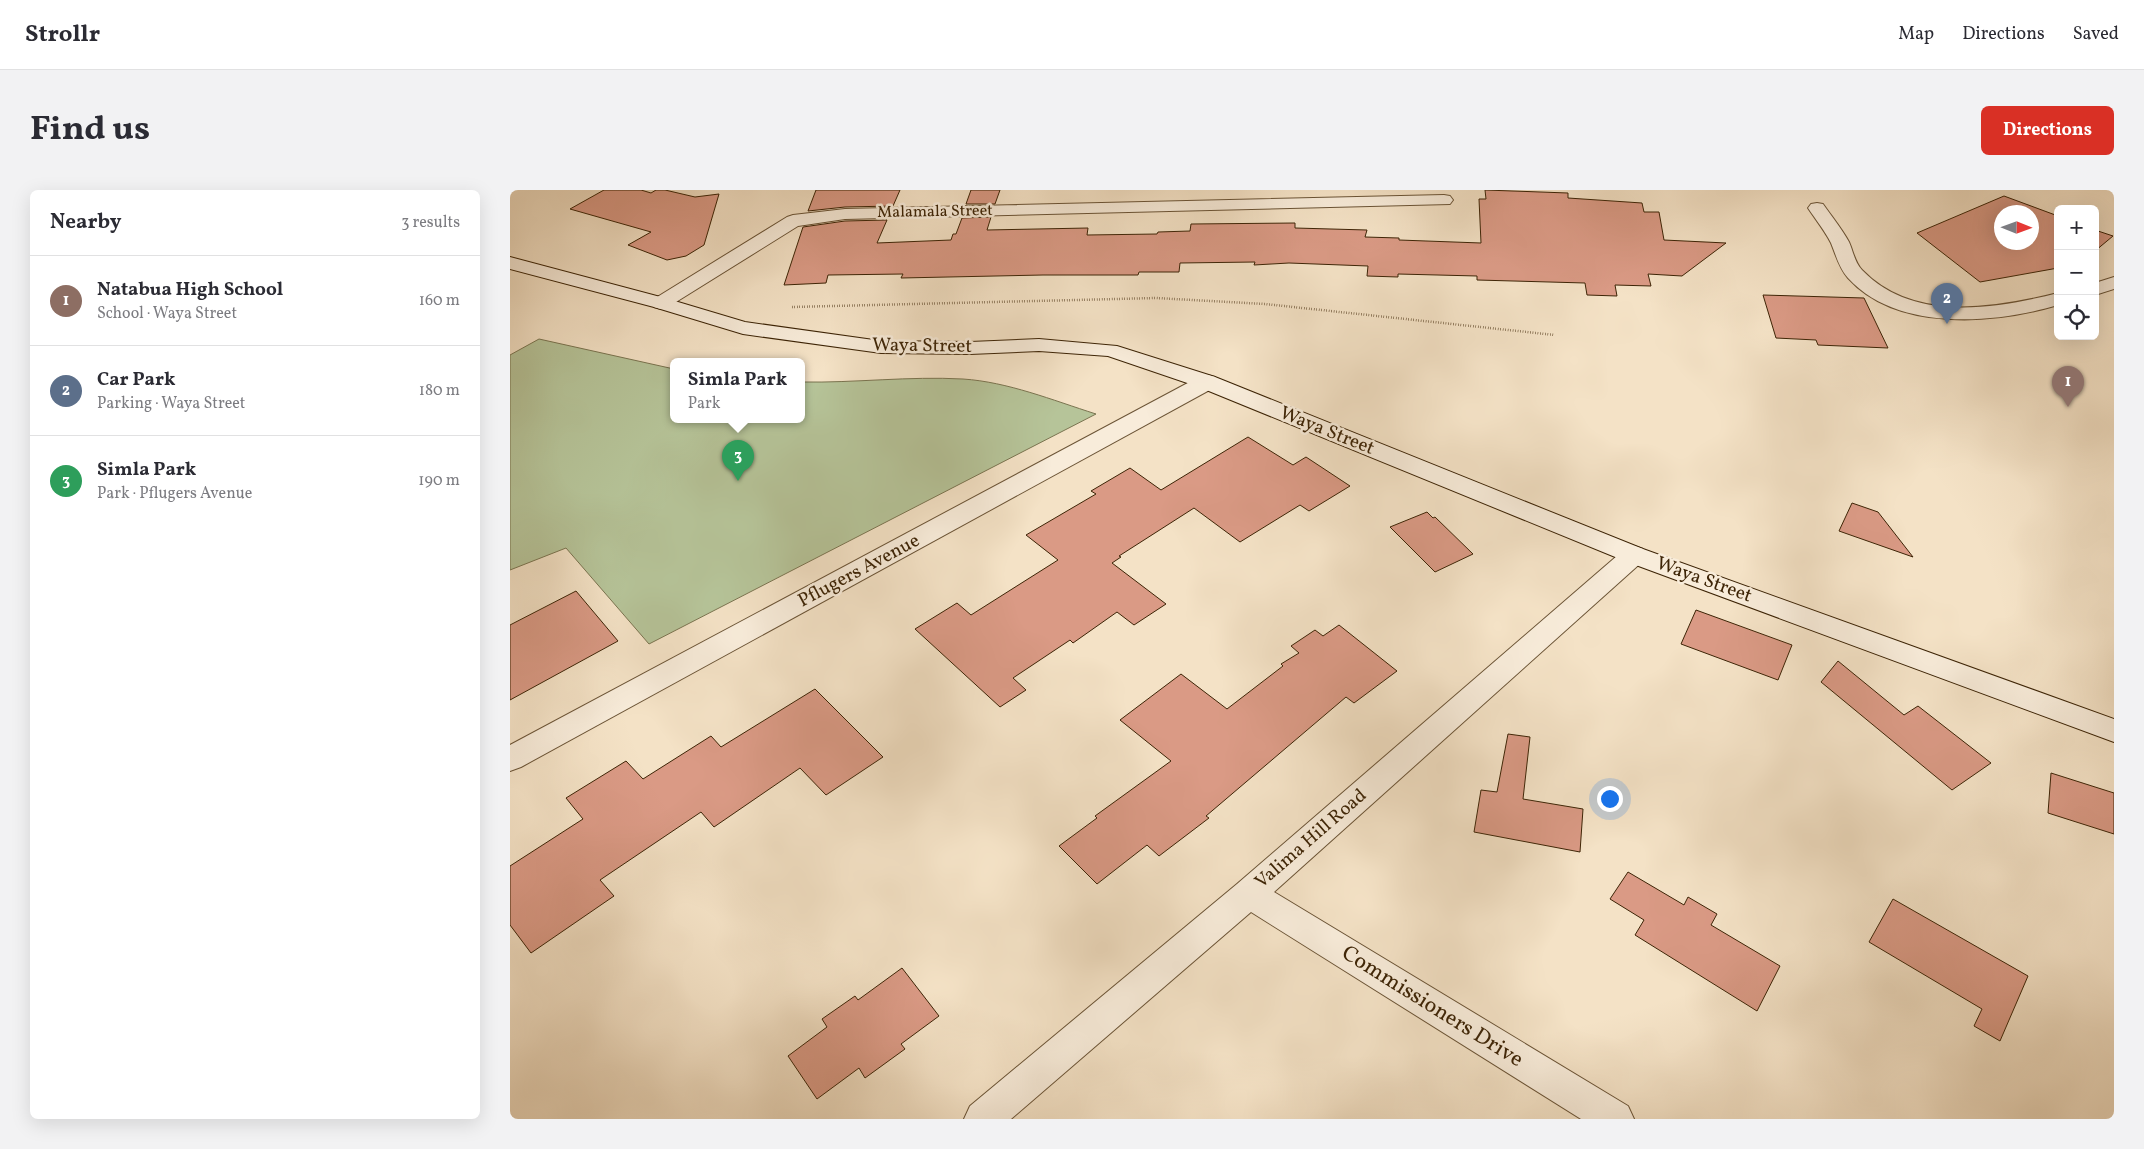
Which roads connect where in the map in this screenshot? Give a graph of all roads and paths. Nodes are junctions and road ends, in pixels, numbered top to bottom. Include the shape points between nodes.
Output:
1 (1444, 200) dead end
2 (1817, 208) dead end
3 (510, 263) edge
4 (2114, 283) edge
5 (2099, 287) edge
6 (2054, 300) edge
7 (661, 303) junction
8 (792, 307) dead end
9 (1555, 335) dead end
10 (1207, 382) junction
11 (1634, 555) junction
12 (2114, 731) edge
13 (510, 758) edge
14 (1248, 894) junction
15 (983, 1119) edge
16 (1615, 1119) edge

1 - 7 street, Malamala Street via 845,214 793,221
2 - 6 street via 1840,243 1849,268 1875,290 1904,304 1939,313 1971,314 2025,308
3 - 7 street, Waya Street
4 - 5 street
7 - 10 street, Waya Street via 743,328 881,347 1039,345 1110,350
8 - 9 path via 1156,298 1265,304
10 - 11 street, Waya Street
10 - 13 street, Pflugers Avenue
11 - 12 street, Waya Street
11 - 14 street, Valima Hill Road
14 - 15 street, Valima Hill Road
14 - 16 street, Commissioners Drive

